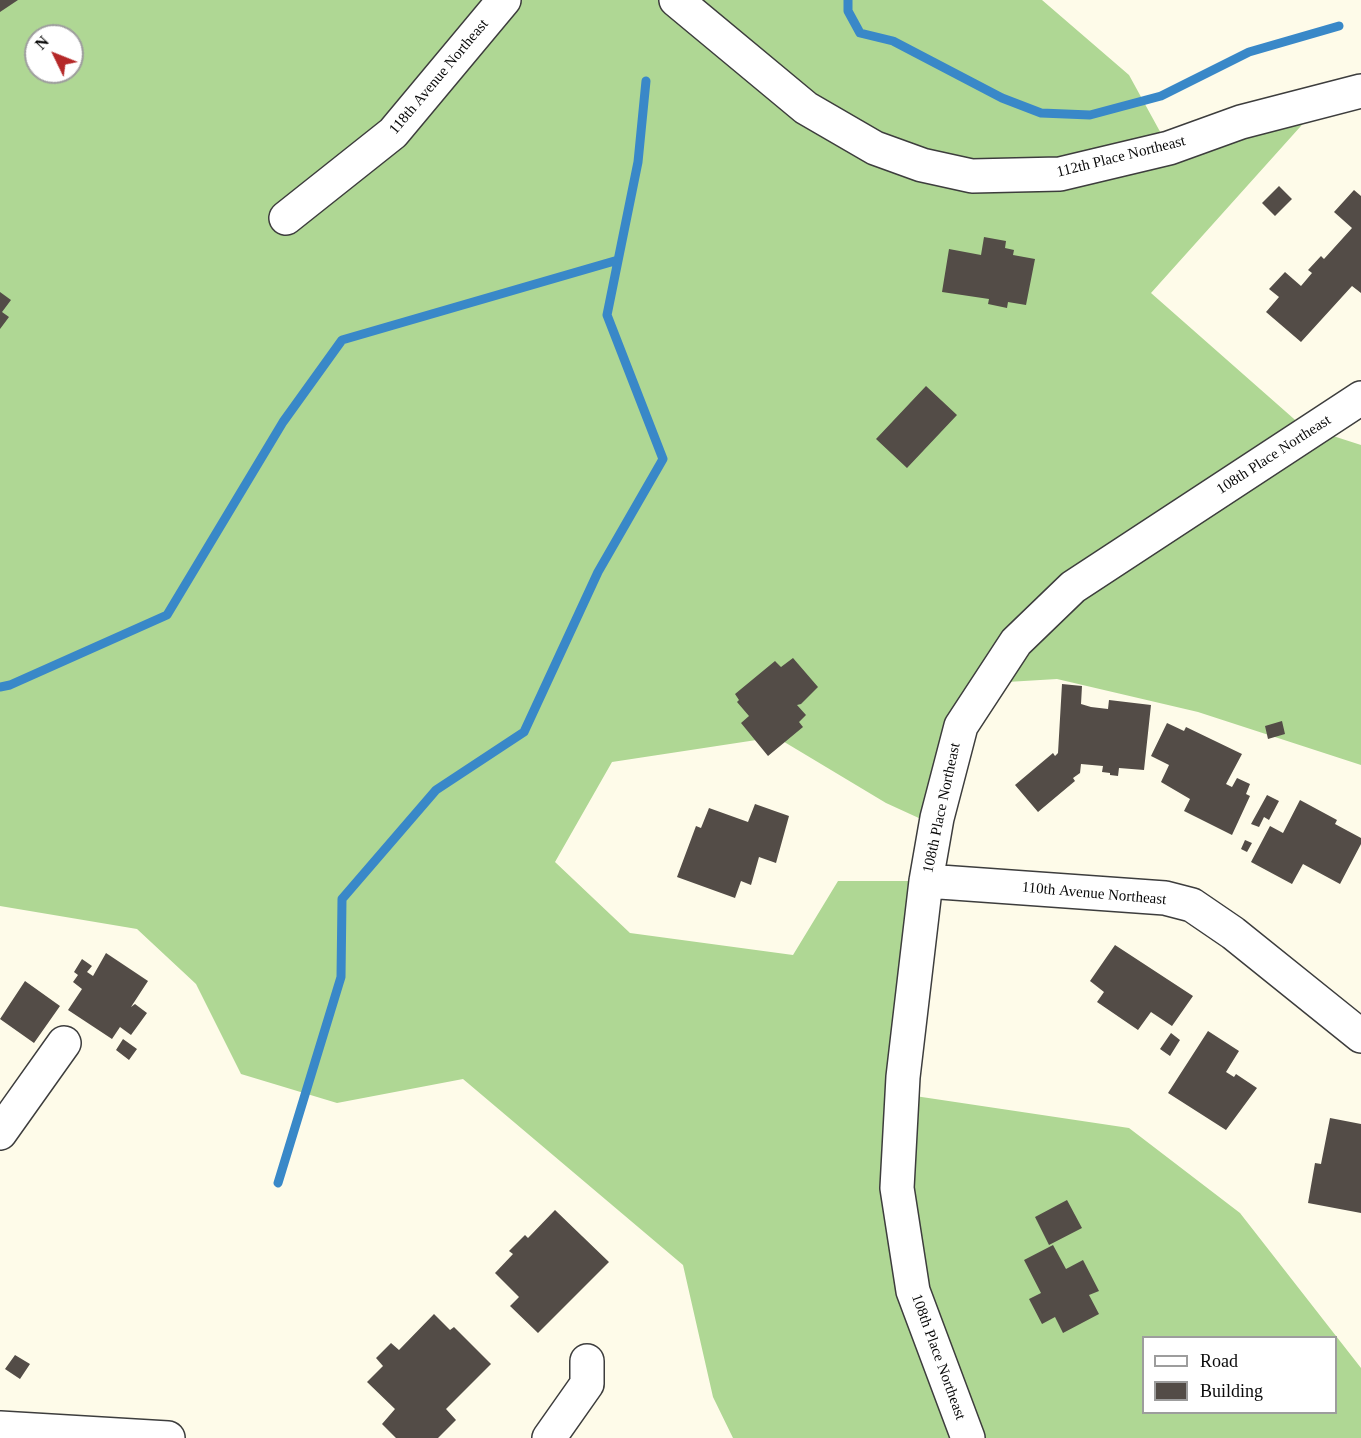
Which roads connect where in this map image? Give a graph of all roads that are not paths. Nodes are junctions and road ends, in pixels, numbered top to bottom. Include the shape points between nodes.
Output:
1 (504, 0) edge
2 (675, 0) edge
3 (1361, 91) edge
4 (285, 218) dead end
5 (1361, 398) edge
6 (926, 881) junction
7 (1361, 1036) edge
8 (64, 1043) dead end
9 (0, 1133) edge
10 (587, 1360) dead end
11 (0, 1428) edge
12 (168, 1438) edge
13 (549, 1438) edge
14 (968, 1438) edge

1 - 4 street, 118th Avenue Northeast via 393,133
2 - 3 street, 112th Place Northeast via 806,108 875,148 922,165 972,176 1060,174 1169,148 1241,122
5 - 6 street, 108th Place Northeast via 1073,587 1016,642 961,726 937,818
6 - 7 street, 110th Avenue Northeast via 1164,898 1192,905
6 - 14 street, 108th Place Northeast via 903,1077 897,1188 913,1291
8 - 9 street
10 - 13 street via 587,1384
11 - 12 street

